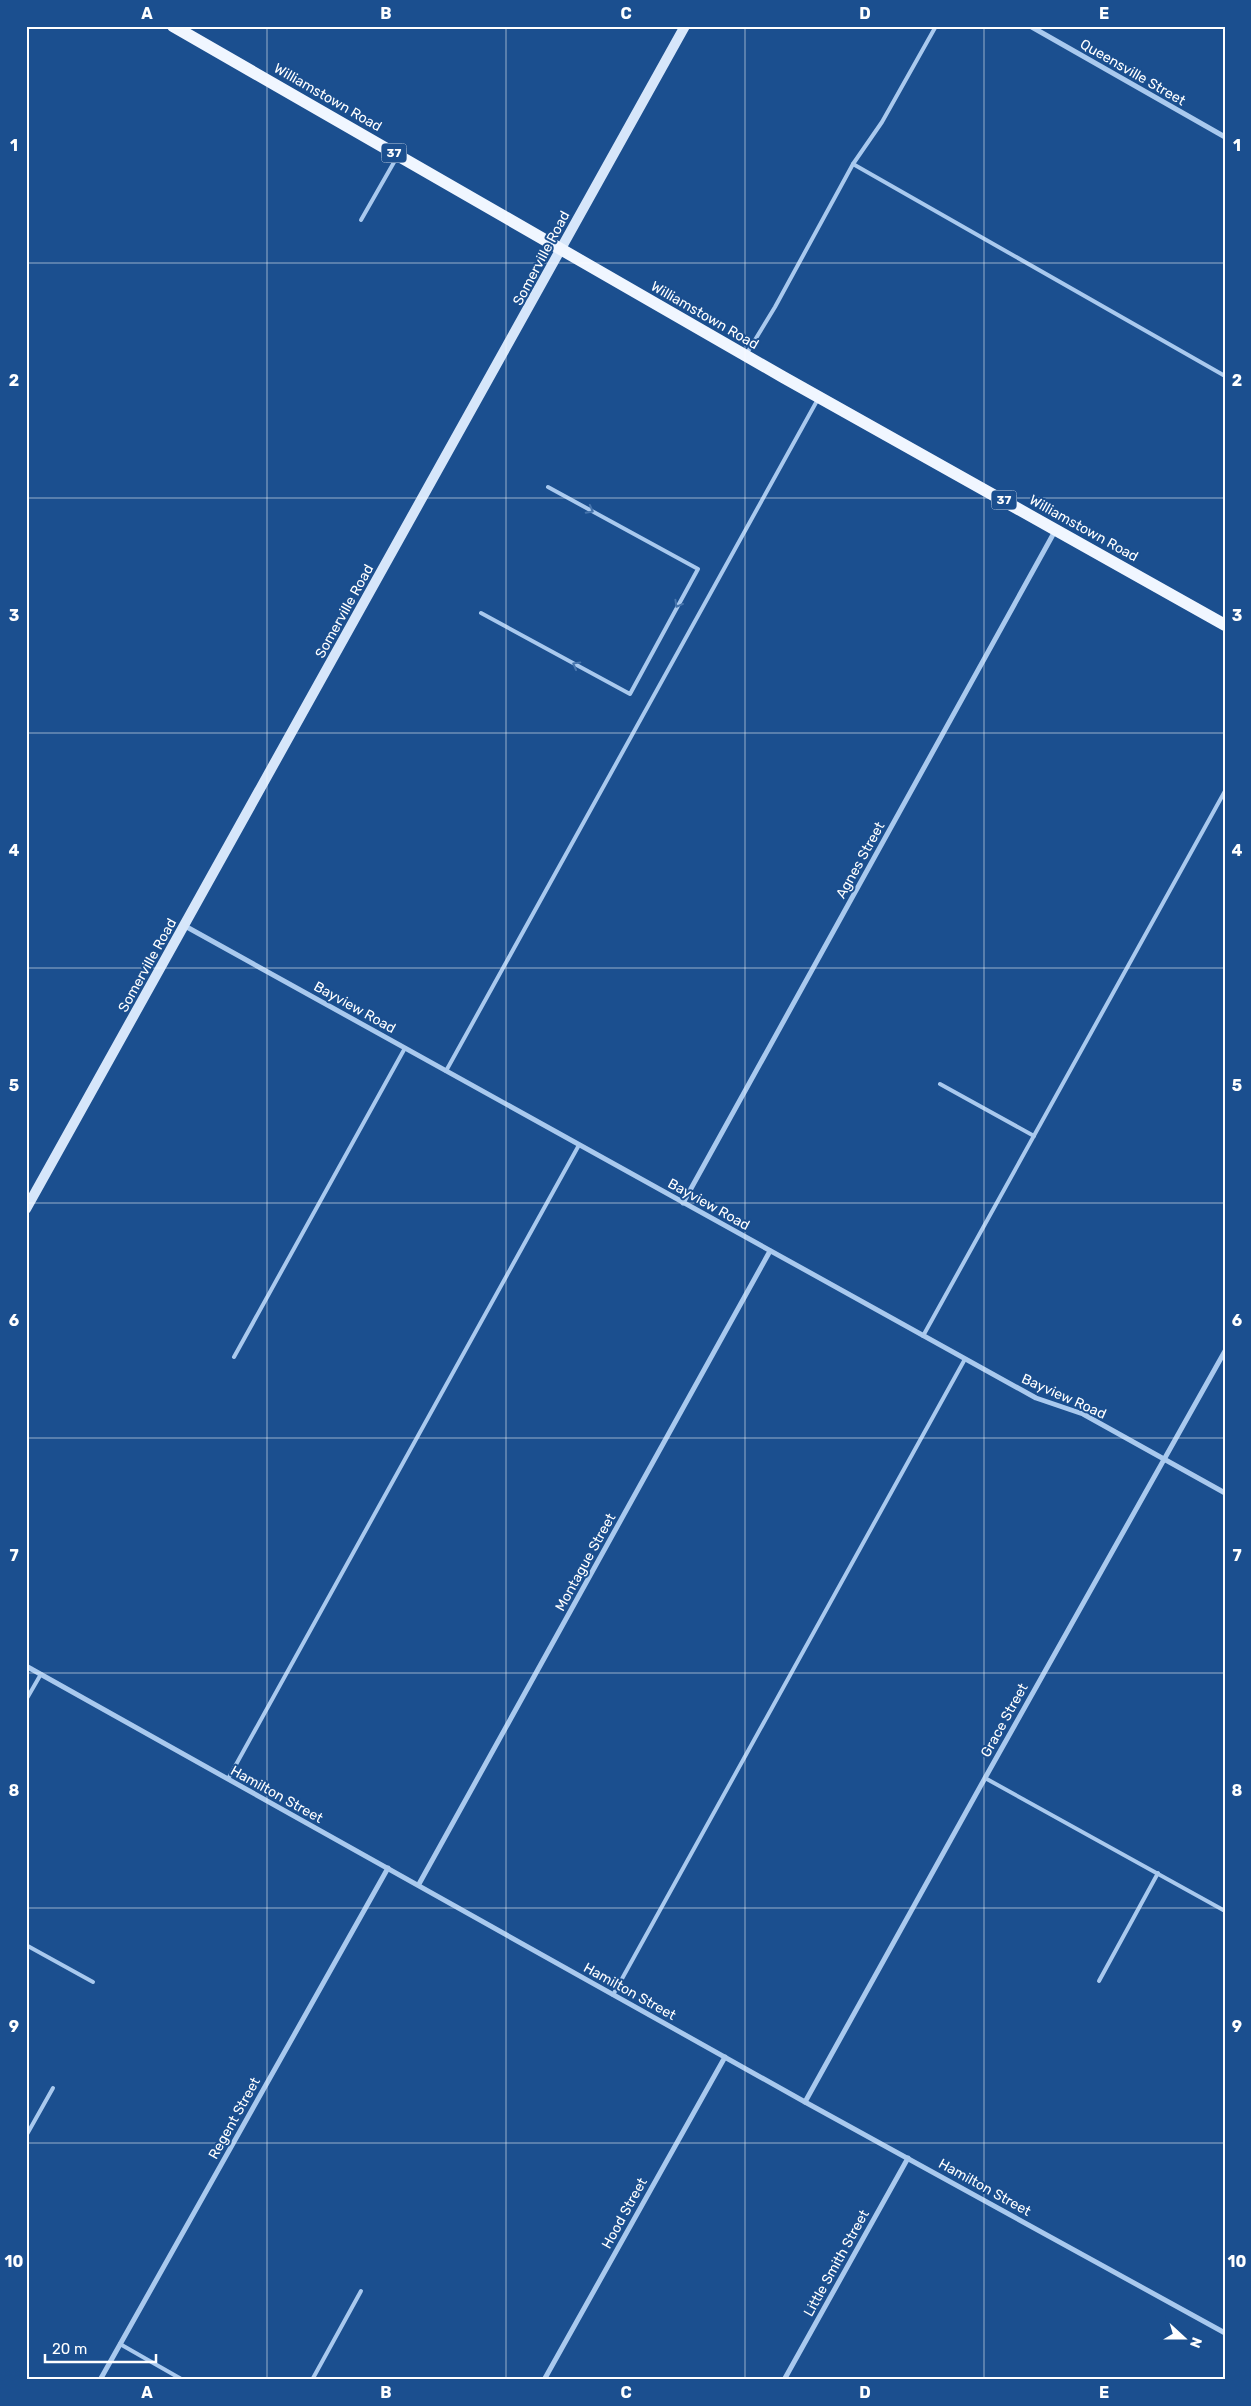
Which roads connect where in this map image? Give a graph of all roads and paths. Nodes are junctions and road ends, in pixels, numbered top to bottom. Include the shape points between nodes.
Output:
1 (173, 26) edge
2 (685, 26) edge
3 (936, 26) edge
4 (1030, 26) edge
5 (1225, 137) edge
6 (398, 155) junction
7 (853, 164) junction
8 (361, 220) dead end
9 (560, 250) junction
10 (746, 356) junction
11 (1225, 376) edge
12 (819, 398) junction
13 (548, 487) dead end
14 (1056, 529) junction
15 (481, 613) dead end
16 (1225, 625) edge
17 (1225, 791) edge
18 (185, 926) junction
19 (405, 1048) junction
20 (446, 1071) junction
21 (940, 1084) dead end
22 (1034, 1136) junction
23 (579, 1145) junction
24 (683, 1202) junction
25 (26, 1209) edge
26 (770, 1251) junction
27 (923, 1336) junction
28 (1225, 1350) edge
29 (234, 1357) dead end
30 (965, 1359) junction
31 (1164, 1459) junction
32 (1225, 1493) edge
33 (26, 1666) edge
34 (41, 1674) junction
35 (26, 1700) edge
36 (984, 1778) junction
37 (228, 1779) junction
38 (388, 1868) junction
39 (1158, 1873) junction
40 (419, 1884) junction
41 (1225, 1911) edge
42 (26, 1945) edge
43 (1099, 1981) dead end
44 (93, 1982) dead end
45 (613, 1995) junction
46 (724, 2057) junction
47 (53, 2088) dead end
48 (805, 2102) junction
49 (26, 2136) edge
50 (908, 2158) junction
51 (361, 2290) dead end
52 (1225, 2333) edge
53 (120, 2344) junction
54 (100, 2380) edge
55 (183, 2380) edge
56 (312, 2380) edge
57 (544, 2380) edge
58 (784, 2380) edge

1 - 6 main road, Williamstown Road / 37
2 - 9 main road, Somerville Road
3 - 7 lane via 882,122
4 - 5 street, Queensville Street
6 - 8 lane
6 - 9 main road, Williamstown Road / 37
7 - 10 lane
7 - 11 lane
9 - 10 main road, Williamstown Road / 37
9 - 18 main road, Somerville Road
10 - 12 main road, Williamstown Road / 37
12 - 14 main road, Williamstown Road / 37
12 - 20 lane
13 -> 15 lane via 698,568 630,694
14 - 16 main road, Williamstown Road / 37
14 - 24 street, Agnes Street
17 - 22 lane
18 - 19 street, Bayview Road
18 - 25 main road, Somerville Road
19 - 20 street, Bayview Road
19 - 29 lane
20 - 23 street, Bayview Road
21 - 22 lane
22 - 27 lane
23 - 24 street, Bayview Road
23 - 37 lane
24 - 26 street, Bayview Road
26 - 27 street, Bayview Road
26 - 40 street, Montague Street
27 - 30 street, Bayview Road
28 - 31 street, Grace Street
30 - 31 street, Bayview Road via 1036,1398 1083,1414
30 - 45 lane
31 - 32 street, Bayview Road
31 - 36 street, Grace Street
33 - 34 street, Hamilton Street
34 - 35 lane
34 - 37 street, Hamilton Street
36 - 39 lane
36 - 48 street, Grace Street
37 - 38 street, Hamilton Street
38 - 40 street, Hamilton Street
38 - 53 street, Regent Street
39 - 41 lane
39 - 43 lane
40 - 45 street, Hamilton Street
42 - 44 lane
45 - 46 street, Hamilton Street
46 - 48 street, Hamilton Street
46 - 57 street, Hood Street
47 - 49 lane
48 - 50 street, Hamilton Street
50 - 52 street, Hamilton Street
50 - 58 street, Little Smith Street
51 - 56 lane
53 - 54 street, Regent Street
53 - 55 lane

